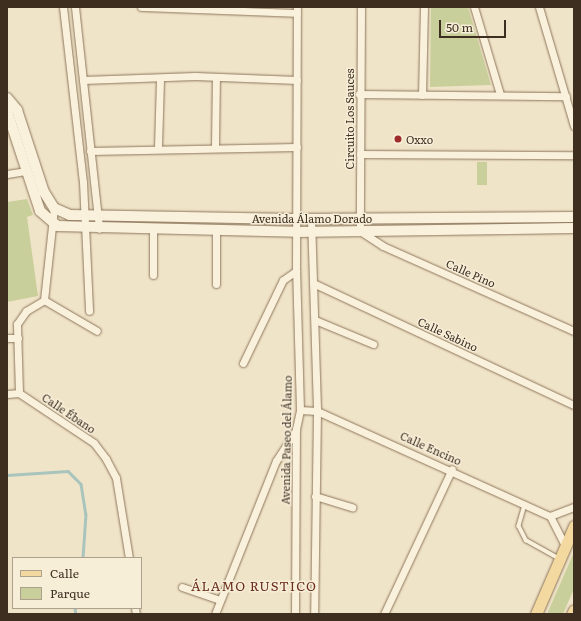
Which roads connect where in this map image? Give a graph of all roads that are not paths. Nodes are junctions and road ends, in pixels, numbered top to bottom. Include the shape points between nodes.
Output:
1 (63, 7) edge
2 (75, 7) edge
3 (141, 7) edge
4 (361, 7) edge
5 (424, 7) edge
6 (474, 7) edge
7 (539, 7) edge
8 (297, 10) edge
9 (216, 78) junction
10 (160, 79) junction
11 (83, 80) junction
12 (297, 80) junction
13 (359, 94) junction
14 (500, 94) junction
15 (422, 95) junction
16 (566, 96) junction
17 (7, 98) edge
18 (12, 111) edge
19 (75, 114) junction
20 (87, 116) junction
21 (574, 126) edge
22 (215, 146) junction
23 (158, 147) junction
24 (297, 147) junction
25 (90, 151) junction
26 (360, 154) junction
27 (574, 155) edge
28 (27, 172) junction
29 (7, 174) edge
30 (54, 208) junction
31 (84, 216) junction
32 (98, 217) junction
33 (473, 217) junction
34 (574, 217) edge
35 (311, 218) junction
36 (360, 218) junction
37 (296, 219) junction
38 (50, 223) junction
39 (574, 228) edge
40 (84, 229) junction
41 (99, 229) junction
42 (474, 229) junction
43 (153, 230) junction
44 (216, 230) junction
45 (312, 231) junction
46 (360, 231) junction
47 (296, 232) junction
48 (296, 271) junction
49 (153, 275) dead end
50 (313, 283) junction
51 (216, 284) dead end
52 (44, 300) junction
53 (89, 312) dead end
54 (315, 320) junction
55 (97, 331) dead end
56 (574, 331) edge
57 (7, 338) edge
58 (18, 338) junction
59 (372, 344) dead end
60 (243, 363) dead end
61 (19, 393) junction
62 (7, 394) edge
63 (574, 405) edge
64 (300, 410) junction
65 (317, 411) junction
66 (296, 429) junction
67 (452, 469) junction
68 (315, 496) junction
69 (525, 504) junction
70 (574, 506) edge
71 (352, 507) dead end
72 (550, 516) junction
73 (574, 526) edge
74 (565, 546) junction
75 (129, 557) edge
76 (560, 558) junction
77 (182, 587) dead end
78 (220, 600) junction
79 (574, 610) edge
80 (215, 614) edge
81 (294, 614) edge
82 (314, 614) edge
83 (384, 614) edge
84 (536, 614) edge
85 (572, 614) edge

1 - 19 street
2 - 11 street
3 - 8 street
4 - 13 street, Circuito Los Sauces
5 - 15 street
6 - 14 street
7 - 16 street
8 - 12 street, Avenida Paseo del Álamo
9 - 10 street via 195,76
9 - 12 street
9 - 22 street
10 - 11 street
10 - 23 street
11 - 20 street
12 - 24 street, Avenida Paseo del Álamo
13 - 15 street
13 - 26 street, Circuito Los Sauces
14 - 15 street
14 - 16 street
16 - 21 street
17 - 18 street
18 - 28 street
18 - 30 street via 44,192
19 - 20 street
19 - 31 street
20 - 25 street
22 - 23 street
22 - 24 street
23 - 25 street
24 - 37 street, Avenida Paseo del Álamo
25 - 32 street
26 - 27 street
26 - 36 street, Circuito Los Sauces
28 - 29 street
28 - 38 street via 40,211
30 - 31 street, Avenida Álamo Dorado
30 - 38 street
31 - 32 street, Avenida Álamo Dorado
31 - 40 street
32 - 37 street, Avenida Álamo Dorado
32 - 41 street
33 - 34 street, Avenida Álamo Dorado
33 - 36 street, Avenida Álamo Dorado
33 - 42 street
35 - 36 street, Avenida Álamo Dorado
35 - 37 street, Avenida Álamo Dorado
35 - 45 street
36 - 46 street, Circuito Los Sauces
37 - 47 street, Avenida Paseo del Álamo
38 - 40 street, Avenida Álamo Dorado
38 - 52 street
39 - 42 street, Avenida Álamo Dorado
40 - 41 street, Avenida Álamo Dorado
40 - 53 street
41 - 43 street, Avenida Álamo Dorado
42 - 46 street, Avenida Álamo Dorado
43 - 44 street, Avenida Álamo Dorado
43 - 49 street
44 - 47 street, Avenida Álamo Dorado
44 - 51 street
45 - 46 street, Avenida Álamo Dorado
45 - 47 street, Avenida Álamo Dorado
45 - 50 street
46 - 56 street, Calle Pino via 383,246
47 - 48 street, Avenida Paseo del Álamo
48 - 60 street via 283,280
48 - 64 street, Avenida Paseo del Álamo
50 - 54 street
50 - 63 street, Calle Sabino
52 - 55 street
52 - 58 street via 20,316
54 - 59 street
54 - 65 street
57 - 58 street
58 - 61 street
61 - 62 street
61 - 75 street, Calle Ébano via 94,443 106,459 116,478
64 - 65 street, Calle Encino
64 - 66 street, Avenida Paseo del Álamo
65 - 67 street, Calle Encino
65 - 68 street
66 - 78 street via 276,461
66 - 81 street, Avenida Paseo del Álamo
67 - 69 street, Calle Encino
67 - 83 street
68 - 71 street
68 - 82 street
69 - 72 street, Calle Encino
69 - 76 lane via 519,526 526,540
70 - 72 street
72 - 74 street
73 - 74 main road
74 - 76 main road
76 - 84 main road
77 - 78 street
78 - 80 street
79 - 85 main road

